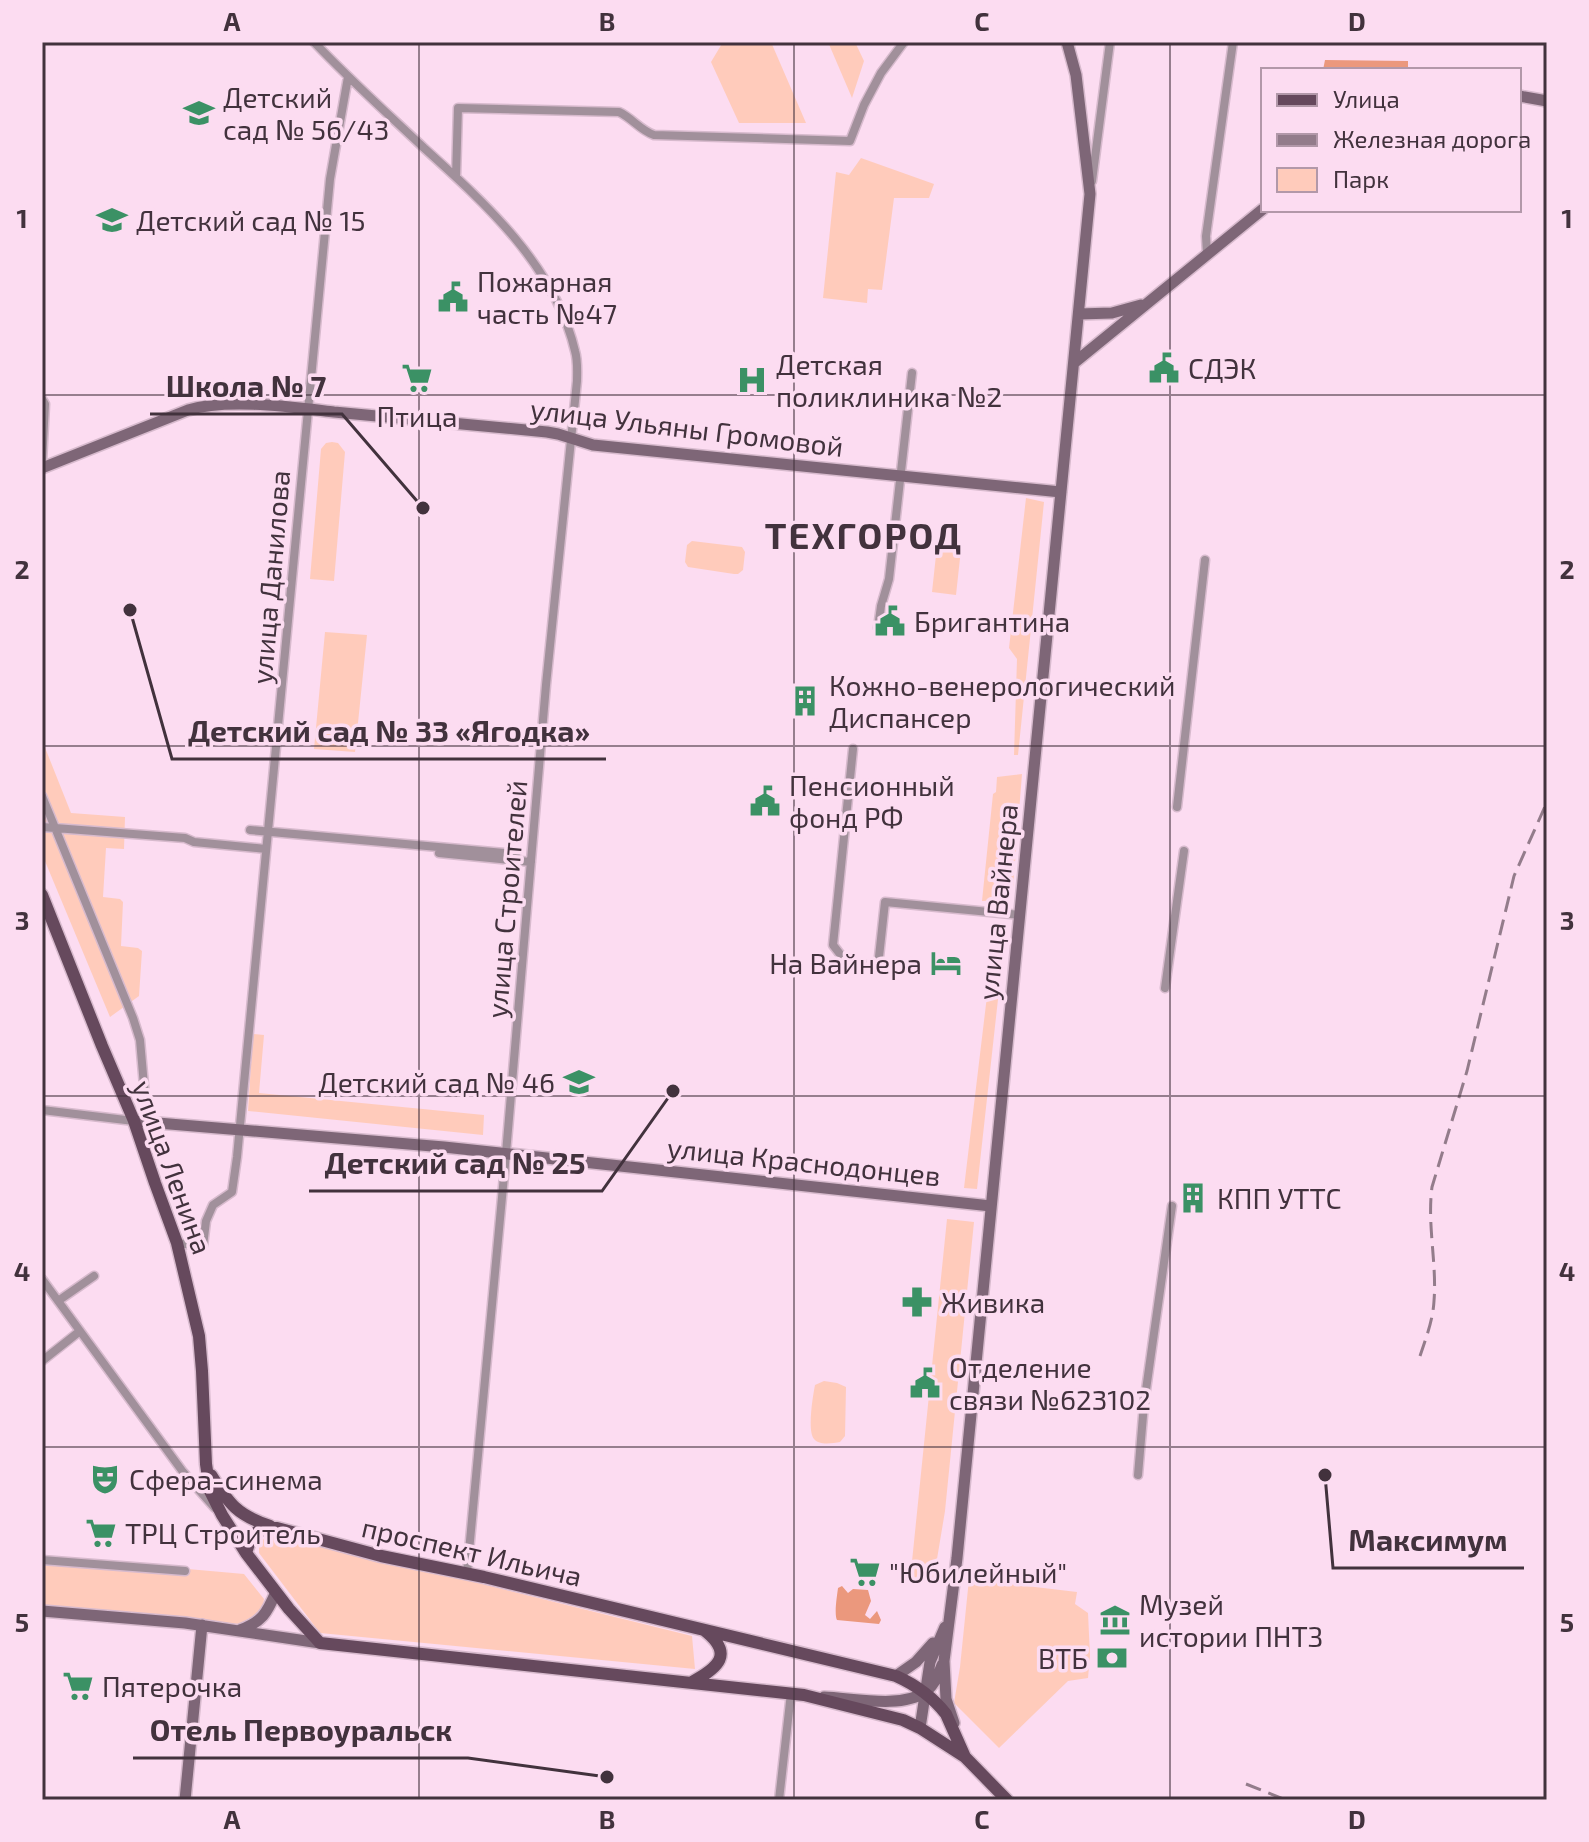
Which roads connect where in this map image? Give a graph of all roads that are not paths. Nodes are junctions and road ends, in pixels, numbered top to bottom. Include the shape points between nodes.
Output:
1 (314, 42) edge
2 (904, 42) edge
3 (1067, 42) edge
4 (1110, 42) edge
5 (1233, 42) edge
6 (348, 77) junction
7 (1521, 96) edge
8 (1547, 101) edge
9 (456, 177) junction
10 (1090, 194) junction
11 (1261, 211) edge
12 (1207, 254) junction
13 (1146, 304) junction
14 (1079, 314) junction
15 (1074, 363) junction
16 (912, 373) dead end
17 (42, 399) edge
18 (308, 409) junction
19 (572, 439) junction
20 (42, 465) edge
21 (900, 476) junction
22 (1061, 492) junction
23 (1205, 560) dead end
24 (878, 628) dead end
25 (853, 749) dead end
26 (42, 796) edge
27 (1177, 807) dead end
28 (42, 827) edge
29 (55, 828) junction
30 (250, 830) dead end
31 (268, 834) junction
32 (266, 849) junction
33 (1184, 851) dead end
34 (516, 854) dead end
35 (531, 862) junction
36 (42, 895) edge
37 (1020, 915) junction
38 (1165, 988) dead end
39 (145, 1097) dead end
40 (42, 1110) edge
41 (134, 1121) junction
42 (240, 1130) junction
43 (506, 1154) junction
44 (991, 1206) junction
45 (1172, 1206) dead end
46 (177, 1243) junction
47 (94, 1276) dead end
48 (42, 1279) edge
49 (58, 1301) junction
50 (80, 1331) junction
51 (42, 1361) edge
52 (206, 1468) junction
53 (1138, 1475) dead end
54 (222, 1515) junction
55 (277, 1528) junction
56 (246, 1553) junction
57 (42, 1560) edge
58 (185, 1571) dead end
59 (467, 1573) junction
60 (276, 1592) junction
61 (42, 1611) edge
62 (950, 1615) junction
63 (202, 1625) junction
64 (702, 1629) junction
65 (239, 1630) junction
66 (943, 1630) junction
67 (320, 1643) junction
68 (944, 1661) junction
69 (896, 1676) junction
70 (692, 1682) junction
71 (925, 1692) junction
72 (798, 1694) junction
73 (920, 1728) junction
74 (965, 1757) junction
75 (185, 1800) edge
76 (779, 1800) edge
77 (1007, 1800) edge

1 - 6 street, улица Строителей
2 - 9 street via 881,73 850,141 654,135 619,112 458,108
3 - 10 main road, улица Вайнера
4 - 10 street, улица Вайнера
5 - 12 street
6 - 9 street, улица Строителей
6 - 18 street, улица Данилова via 330,179
7 - 8 main road
9 - 19 street, улица Строителей via 509,230 538,268 563,315 576,354
10 - 14 main road, улица Вайнера
11 - 12 main road
12 - 13 main road
13 - 14 main road
13 - 15 main road
14 - 15 main road, улица Вайнера
15 - 22 main road, улица Вайнера
16 - 21 street
17 - 20 street
18 - 19 main road, улица Ульяны Громовой via 547,432
18 - 20 main road, улица Ульяны Громовой via 203,406
18 - 31 street, улица Данилова
19 - 21 main road, улица Ульяны Громовой
19 - 35 street, улица Строителей
21 - 22 main road, улица Ульяны Громовой
21 - 24 street
22 - 37 main road, улица Вайнера
23 - 27 street
25 - 37 street via 833,945 847,963 878,966 885,902
26 - 29 street
28 - 29 street
29 - 32 street
29 - 39 street via 140,1040
30 - 31 street
31 - 32 street, улица Данилова
31 - 34 street
31 - 35 street
32 - 42 street, улица Данилова
33 - 38 street
35 - 43 street, улица Строителей
36 - 41 main road, улица Ленина
37 - 44 main road, улица Вайнера
40 - 41 street
41 - 42 main road, улица Краснодонцев
41 - 46 main road, улица Ленина
42 - 43 main road, улица Краснодонцев
42 - 46 street, улица Данилова via 232,1192 213,1205 203,1246
43 - 44 main road, улица Краснодонцев
43 - 59 street, улица Строителей
44 - 62 main road, улица Вайнера
45 - 53 street
46 - 52 main road, улица Ленина via 199,1336
47 - 49 street
48 - 49 street, улица Ленина
49 - 50 street, улица Ленина
50 - 51 street
50 - 54 street, улица Ленина via 183,1472
52 - 54 main road, улица Ленина
52 - 55 main road via 229,1503 249,1519
54 - 56 main road, улица Ленина
55 - 56 main road via 258,1530
55 - 59 main road, проспект Ильича
56 - 60 main road, улица Ленина
57 - 58 street
59 - 64 main road, проспект Ильича
60 - 65 main road via 267,1613
60 - 67 main road, улица Ленина
61 - 63 main road
62 - 66 main road, улица Вайнера
62 - 68 main road, улица Вайнера
63 - 65 main road
63 - 75 main road
64 - 69 main road, проспект Ильича
64 - 70 main road via 720,1648 720,1660
65 - 67 main road
66 - 69 main road
66 - 71 main road, улица Вайнера
67 - 70 main road
68 - 71 main road
68 - 74 main road, улица Вайнера via 946,1699
69 - 71 main road, проспект Ильича
70 - 72 main road
71 - 72 main road via 901,1701
71 - 73 main road, улица Вайнера
71 - 74 main road, проспект Ильича via 946,1714
72 - 73 main road
72 - 76 street
73 - 74 main road
74 - 77 main road

